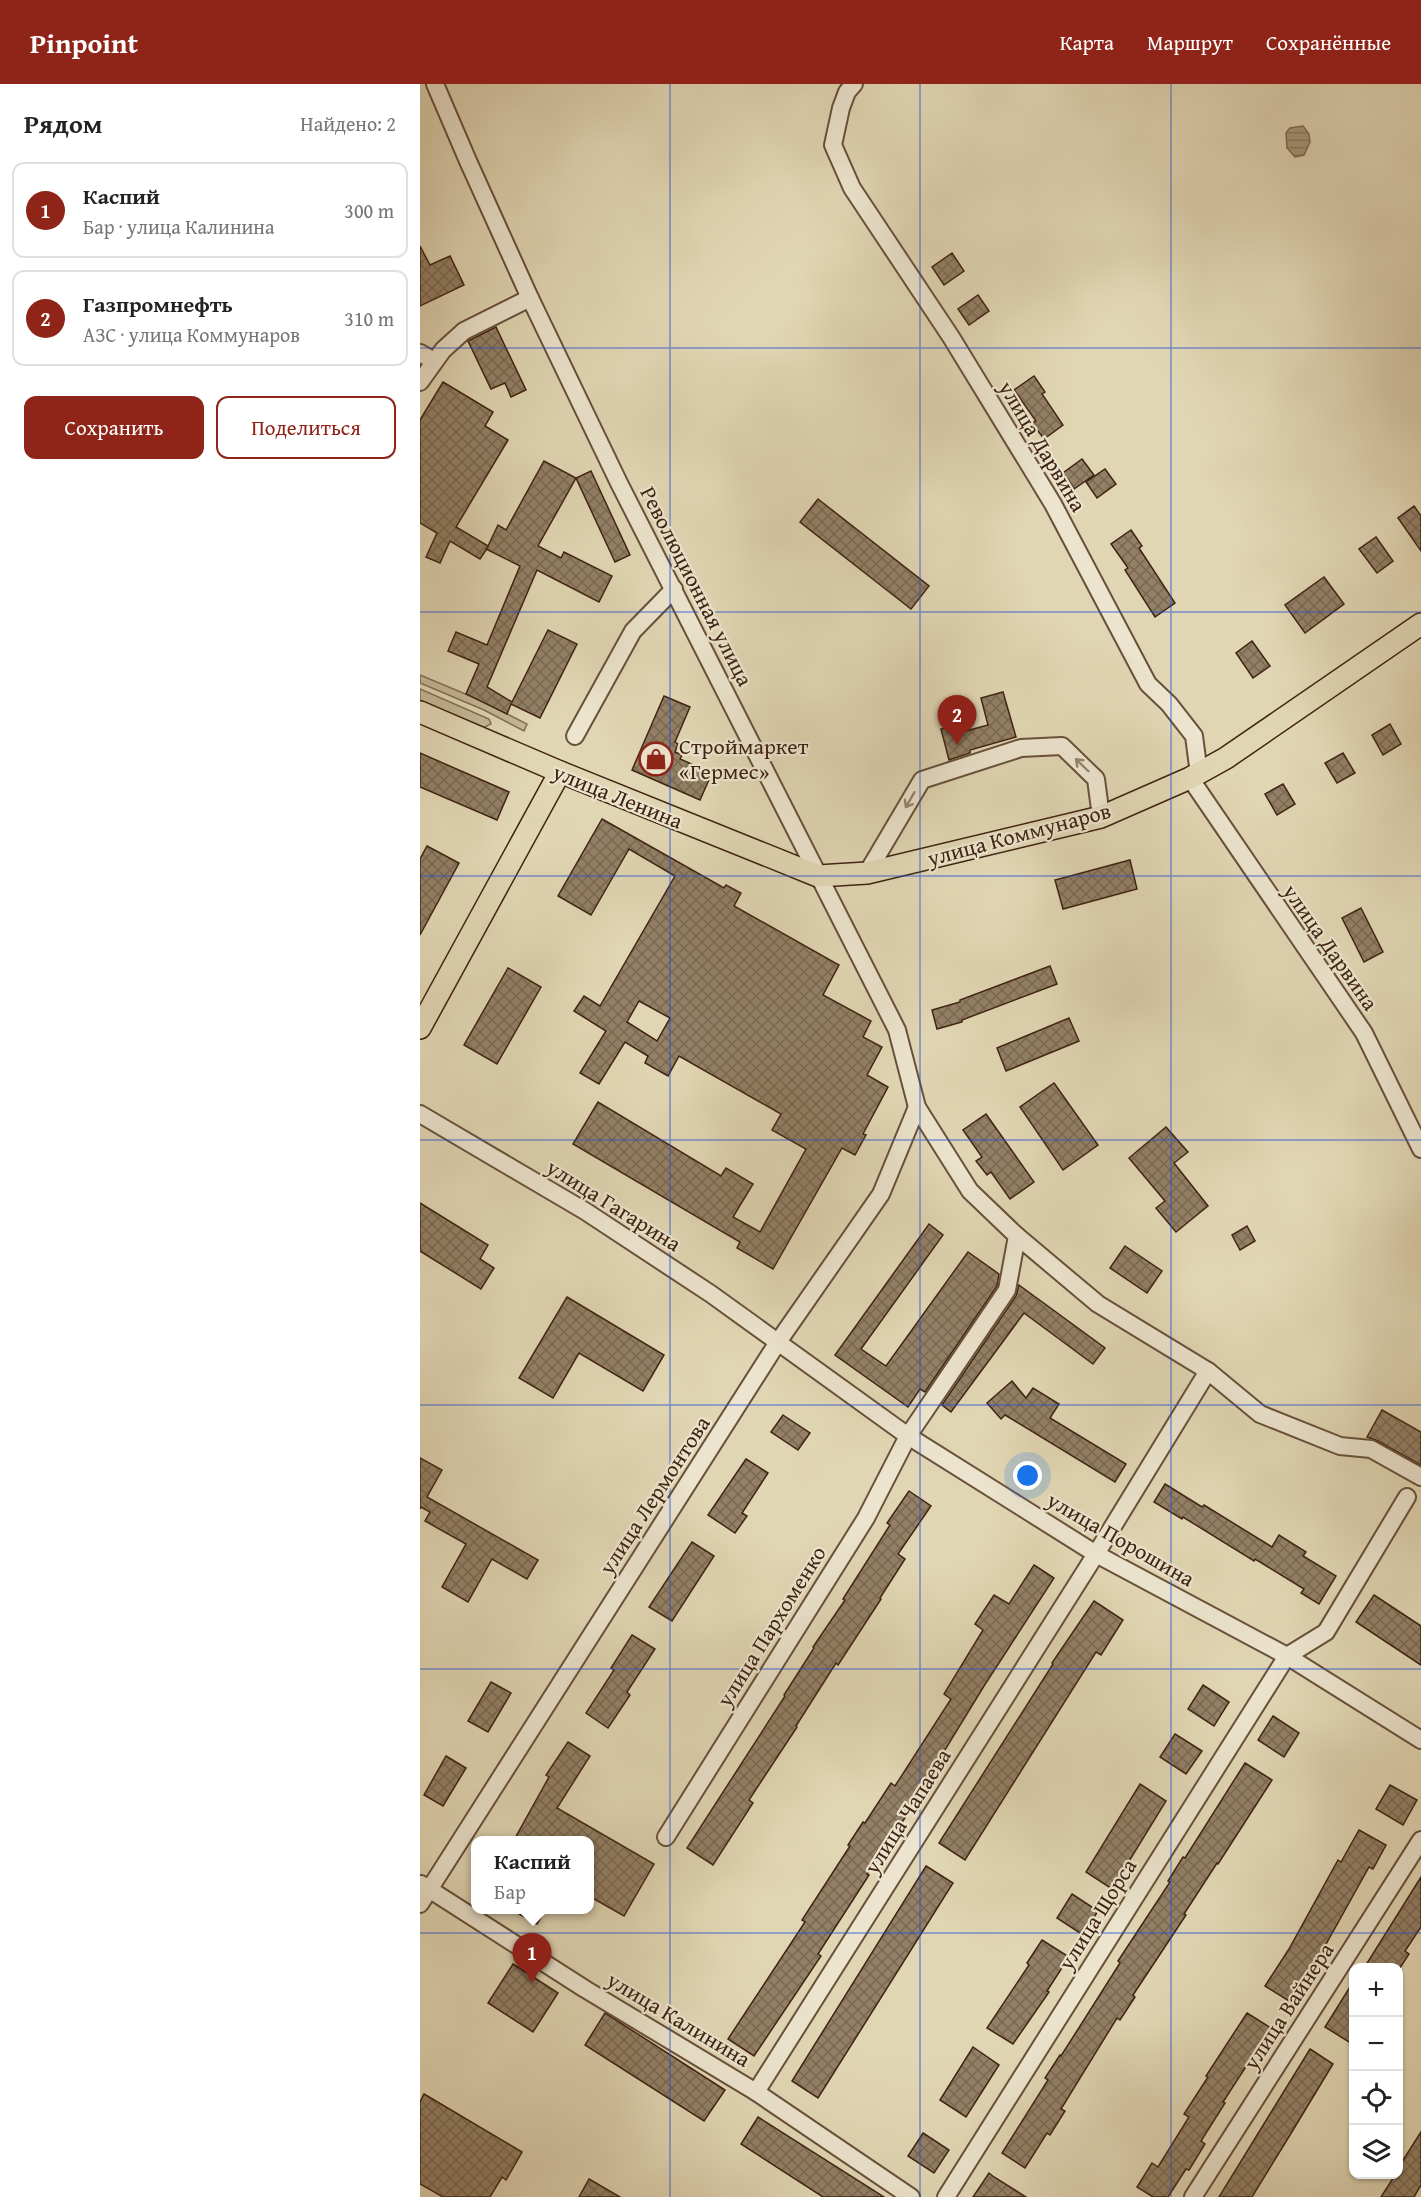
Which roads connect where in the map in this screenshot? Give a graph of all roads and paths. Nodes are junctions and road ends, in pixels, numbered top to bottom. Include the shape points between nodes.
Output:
1 (435, 84) edge
2 (854, 84) edge
3 (530, 298) junction
4 (425, 361) edge
5 (420, 382) edge
6 (674, 589) junction
7 (1421, 624) edge
8 (420, 712) edge
9 (575, 736) dead end
10 (560, 772) junction
11 (1194, 776) junction
12 (1101, 817) junction
13 (867, 873) junction
14 (818, 876) junction
15 (420, 1028) edge
16 (917, 1107) junction
17 (420, 1114) edge
18 (1421, 1149) edge
19 (1017, 1236) junction
20 (778, 1342) junction
21 (1208, 1371) junction
22 (908, 1436) junction
23 (1421, 1477) edge
24 (1407, 1497) dead end
25 (1096, 1554) junction
26 (1287, 1656) junction
27 (1421, 1740) edge
28 (666, 1837) dead end
29 (1421, 1840) edge
30 (423, 1892) edge
31 (756, 2092) junction
32 (911, 2197) edge
33 (946, 2197) edge
34 (1193, 2197) edge

1 - 3 street, Революционная улица
2 - 11 street, улица Дарвина via 841,108 833,145 852,188 951,337 1053,504 1149,684 1194,736
3 - 4 street via 464,331
3 - 6 street, Революционная улица
4 - 5 street
6 - 9 street via 633,631
6 - 14 street, Революционная улица
7 - 11 main road, улица Коммунаров
8 - 10 main road, улица Ленина
10 - 14 main road, улица Ленина
10 - 15 main road
11 - 12 main road, улица Коммунаров
11 - 18 street, улица Дарвина via 1364,1033
12 - 13 main road, улица Коммунаров
12 -> 13 street via 1096,779 1062,746 1021,748 922,780
13 - 14 main road, улица Коммунаров
14 - 16 street, Революционная улица via 897,1030
16 - 19 street, Революционная улица via 970,1191
16 - 20 street, улица Лермонтова via 881,1194
17 - 20 street, улица Гагарина via 585,1211
19 - 21 street, Революционная улица via 1098,1304
19 - 22 street, улица Пархоменко via 1007,1290
20 - 22 street, улица Порошина
20 - 30 street, улица Лермонтова
21 - 23 street, Революционная улица via 1260,1414 1340,1446 1371,1449
21 - 25 street, улица Чапаева
22 - 25 street, улица Порошина
22 - 28 street, улица Пархоменко via 866,1518
24 - 26 street via 1326,1632
25 - 26 street, улица Порошина
25 - 31 street, улица Чапаева
26 - 27 street, улица Порошина
26 - 33 street, улица Щорса
29 - 34 street, улица Вайнера
30 - 31 street, улица Калинина
31 - 32 street, улица Калинина

